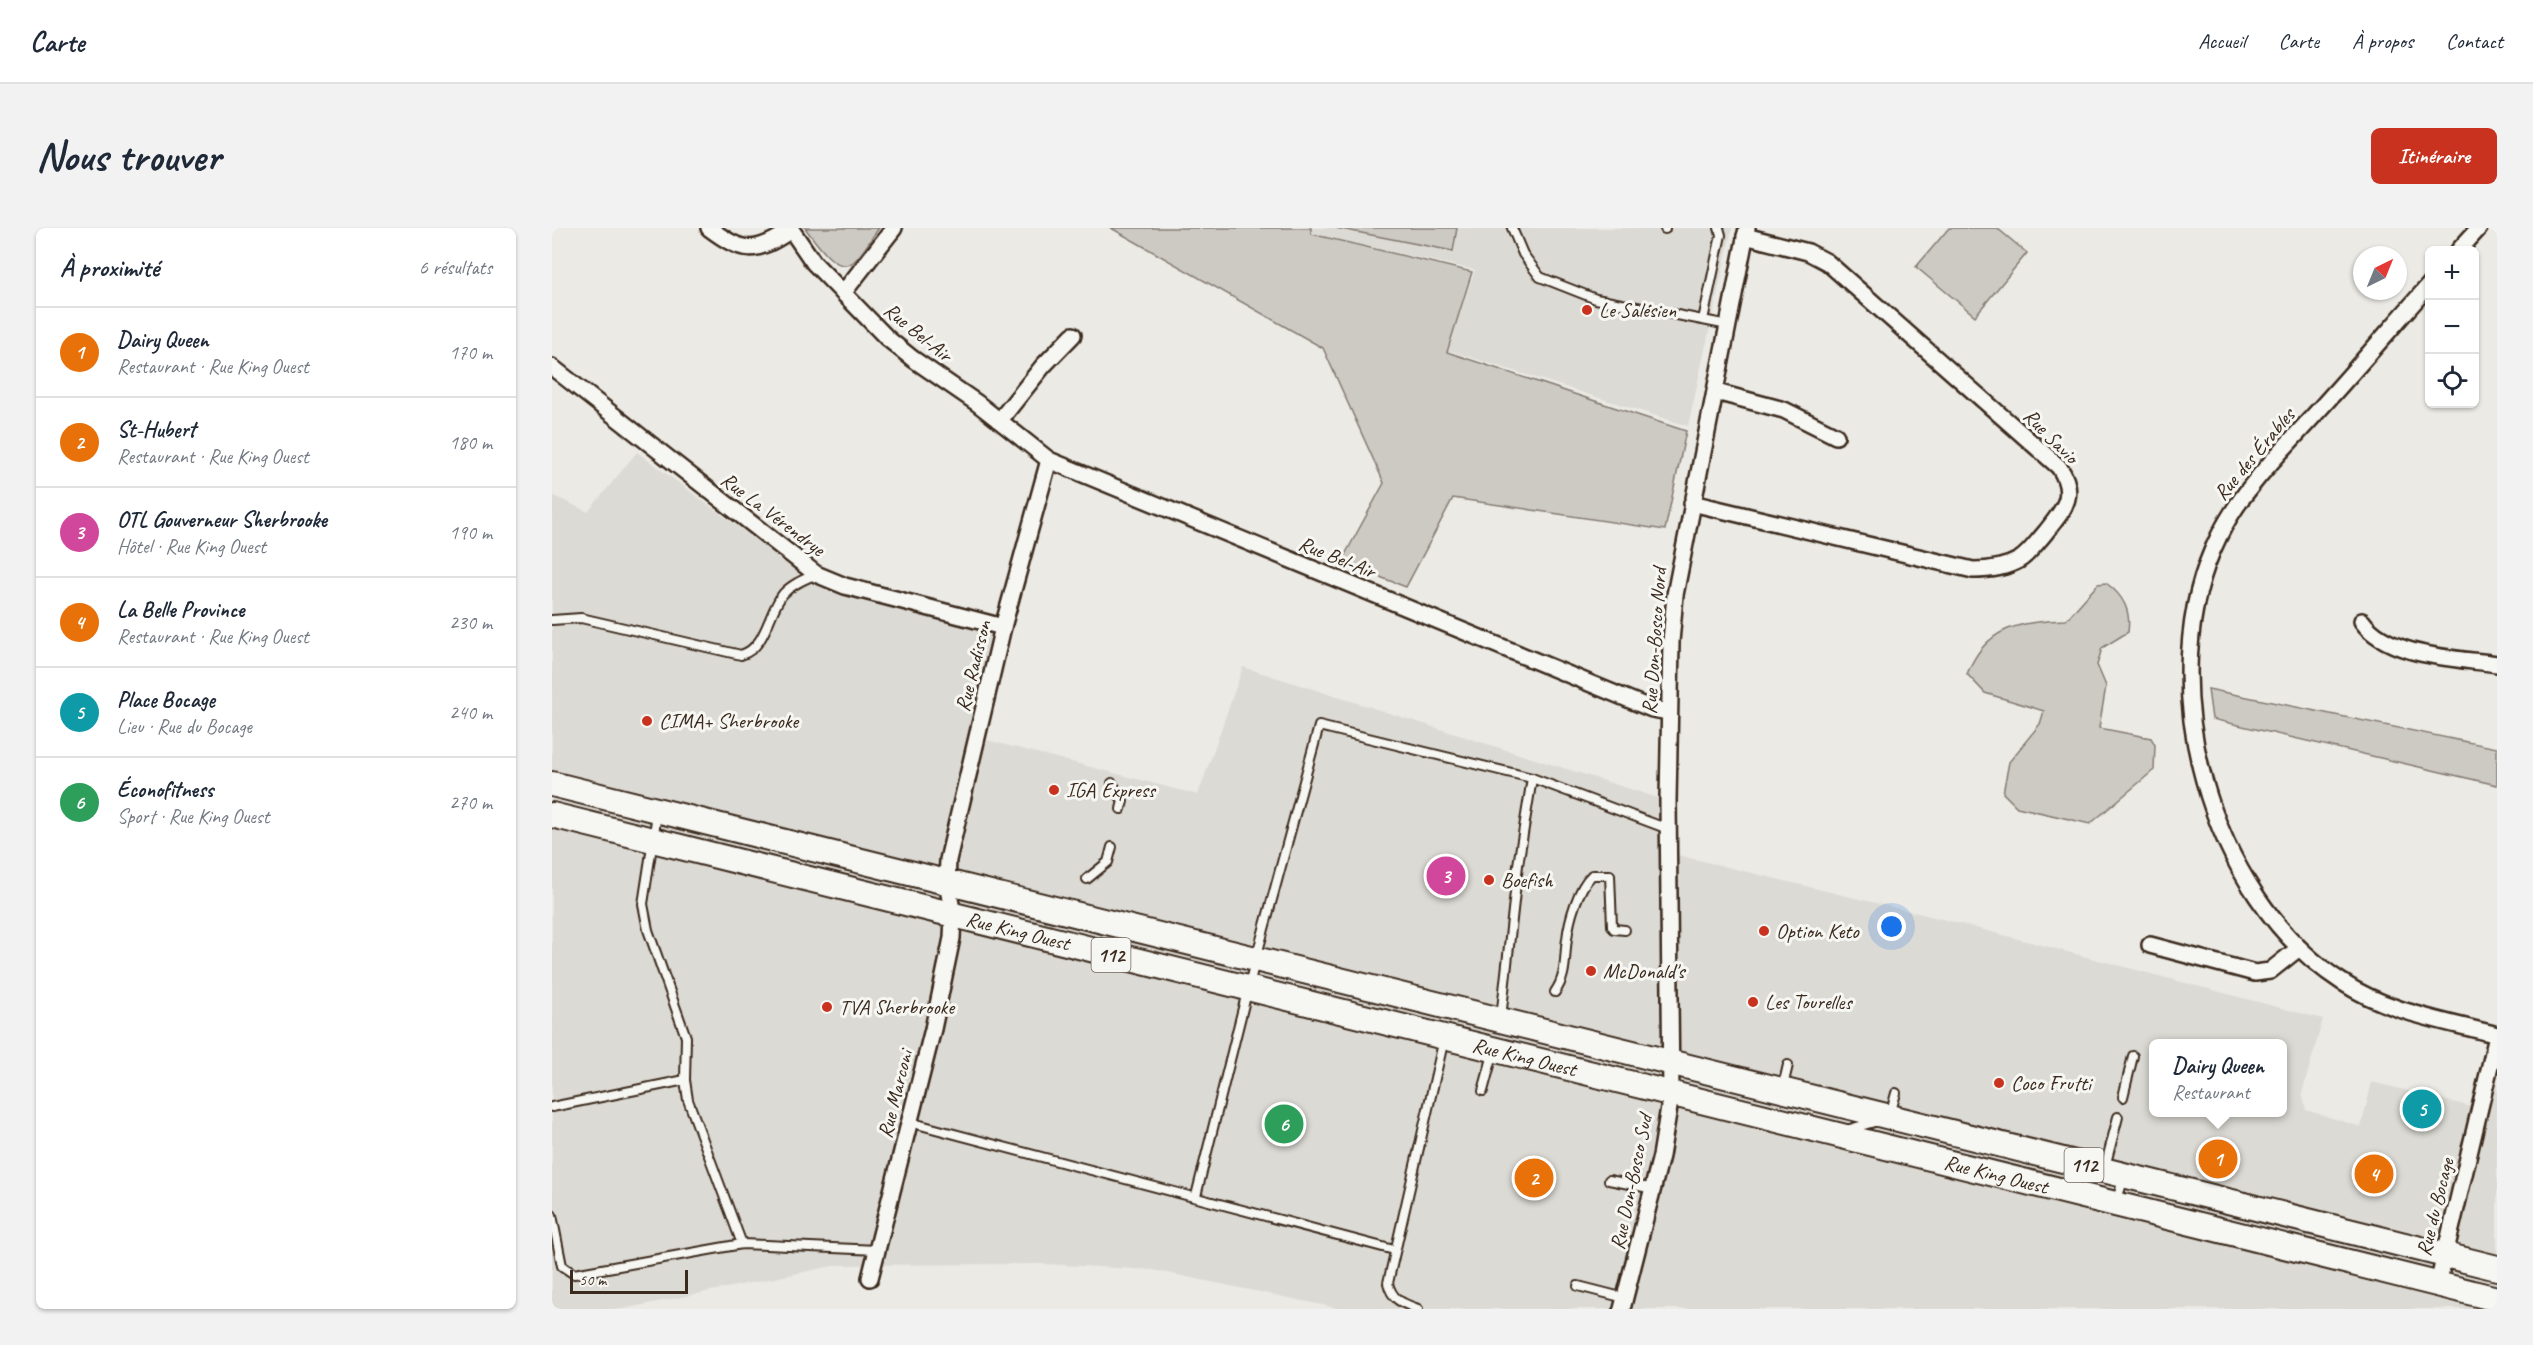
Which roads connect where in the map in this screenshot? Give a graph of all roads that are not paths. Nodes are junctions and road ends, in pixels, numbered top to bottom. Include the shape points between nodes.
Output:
1 (710, 228) edge
2 (894, 228) edge
3 (1512, 228) edge
4 (1719, 228) edge
5 (2479, 228) edge
6 (790, 229) edge
7 (1746, 232) edge
8 (2463, 246) edge
9 (2425, 290) edge
10 (843, 294) junction
11 (1703, 320) junction
12 (1728, 325) junction
13 (1072, 335) dead end
14 (552, 367) edge
15 (1716, 392) junction
16 (1000, 420) junction
17 (1836, 436) dead end
18 (1049, 460) junction
19 (1692, 503) junction
20 (816, 574) junction
21 (552, 620) edge
22 (2362, 621) dead end
23 (1004, 627) junction
24 (2497, 664) edge
25 (1669, 712) junction
26 (1532, 778) junction
27 (1112, 783) dead end
28 (552, 784) edge
29 (1121, 809) dead end
30 (658, 810) junction
31 (552, 815) edge
32 (1668, 830) junction
33 (651, 840) junction
34 (1112, 847) dead end
35 (1088, 879) dead end
36 (947, 883) junction
37 (953, 915) junction
38 (1625, 930) dead end
39 (2150, 945) dead end
40 (2299, 948) junction
41 (1256, 960) junction
42 (1248, 988) junction
43 (1555, 992) dead end
44 (1501, 1021) junction
45 (2497, 1035) edge
46 (1445, 1037) junction
47 (1494, 1049) junction
48 (2133, 1056) dead end
49 (1671, 1063) junction
50 (1788, 1065) dead end
51 (685, 1080) junction
52 (1484, 1091) dead end
53 (1782, 1091) junction
54 (1896, 1093) dead end
55 (1671, 1095) junction
56 (2123, 1097) dead end
57 (552, 1107) edge
58 (2118, 1116) dead end
59 (1889, 1118) junction
60 (909, 1122) junction
61 (1830, 1135) junction
62 (2114, 1173) junction
63 (1609, 1180) dead end
64 (1654, 1189) junction
65 (1196, 1196) junction
66 (2115, 1205) junction
67 (552, 1215) edge
68 (742, 1244) junction
69 (877, 1250) junction
70 (1394, 1250) junction
71 (2445, 1255) junction
72 (2497, 1268) edge
73 (870, 1278) dead end
74 (2438, 1284) junction
75 (1578, 1286) dead end
76 (2497, 1299) edge
77 (1624, 1303) edge
78 (1418, 1309) edge

1 - 6 street, Rue Bel-Air via 746,249 771,243
2 - 10 street
3 - 11 lane via 1523,254 1540,278 1596,299
4 - 11 lane via 1721,235
5 - 8 street
6 - 10 street, Rue Bel-Air
7 - 12 street, Rue Don-Bosco Nord
7 - 19 street, Rue Savio via 1827,262 2059,467 2068,480 2068,496 2064,510 2020,560 2004,567 1973,570
9 - 40 street, Rue des Érables via 2246,493 2218,537 2199,591 2189,662 2196,751 2233,854 2266,908
10 - 16 street, Rue Bel-Air via 913,359
11 - 12 lane
12 - 15 street, Rue Don-Bosco Nord
13 - 16 street
14 - 20 street, Rue La Vérendrye
15 - 17 street via 1784,410
15 - 19 street, Rue Don-Bosco Nord
16 - 18 street, Rue Bel-Air
18 - 23 street, Rue Radisson
18 - 25 street, Rue Bel-Air via 1652,709
19 - 25 street, Rue Don-Bosco Nord via 1675,595
20 - 21 lane via 785,592 759,640 741,655 581,618
20 - 23 street, Rue La Vérendrye via 845,586
22 - 24 street via 2377,639 2399,648
23 - 36 street, Rue Radisson via 948,860
25 - 32 street, Rue Don-Bosco Nord
26 - 32 lane
26 - 41 lane via 1319,726
26 - 44 lane
27 - 29 lane via 1123,801
28 - 30 main road, Rue King Ouest / 112
30 - 33 lane
30 - 36 main road, Rue King Ouest / 112
31 - 33 main road, Rue King Ouest / 112
32 - 49 street, Rue Don-Bosco Nord
33 - 37 main road, Rue King Ouest / 112
33 - 51 lane via 644,904 648,930 686,1037
34 - 35 lane via 1108,862
36 - 37 street, Rue Marconi
36 - 41 main road, Rue King Ouest / 112
37 - 42 main road, Rue King Ouest / 112
37 - 60 street, Rue Marconi via 933,1029
38 - 43 lane via 1612,926 1610,875 1592,874 1583,884 1568,933 1564,979
39 - 40 street via 2255,973 2270,971
40 - 45 street, Rue des Érables via 2368,997
41 - 42 lane
41 - 44 main road, Rue King Ouest / 112
42 - 46 main road, Rue King Ouest / 112
42 - 65 lane
44 - 49 main road, Rue King Ouest / 112
45 - 71 street, Rue du Bocage
46 - 47 main road, Rue King Ouest / 112
46 - 70 lane
47 - 52 lane
47 - 55 main road, Rue King Ouest / 112
48 - 56 lane
49 - 53 main road, Rue King Ouest / 112
49 - 55 street, Rue Don-Bosco Sud
50 - 53 lane
51 - 57 lane
51 - 68 lane via 699,1131
53 - 59 main road, Rue King Ouest / 112
54 - 59 lane
55 - 61 main road, Rue King Ouest / 112
55 - 64 street, Rue Don-Bosco Sud
58 - 62 lane
59 - 61 lane
59 - 62 main road, Rue King Ouest / 112
60 - 65 lane
60 - 69 street, Rue Marconi
61 - 66 main road, Rue King Ouest / 112
62 - 66 lane
62 - 71 main road, Rue King Ouest / 112
63 - 64 lane
64 - 77 street, Rue Don-Bosco Sud
65 - 70 lane
66 - 74 main road, Rue King Ouest / 112
67 - 68 lane via 562,1266 574,1274
68 - 69 lane
69 - 73 street, Rue Marconi
70 - 78 lane via 1388,1282 1391,1294 1398,1302
71 - 72 main road, Rue King Ouest / 112
71 - 74 street, Rue du Bocage
74 - 76 main road, Rue King Ouest / 112
75 - 77 lane

